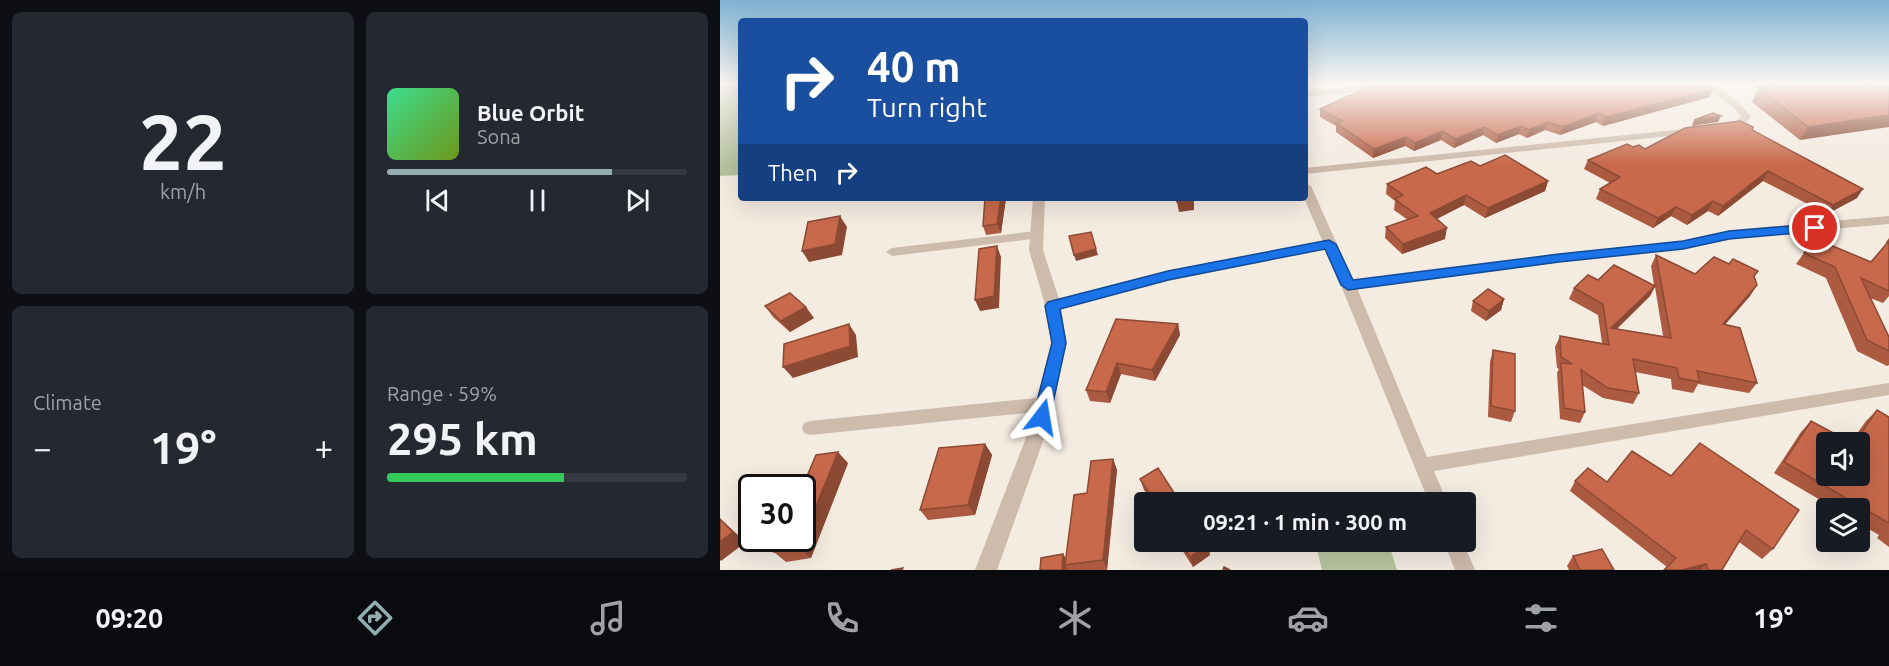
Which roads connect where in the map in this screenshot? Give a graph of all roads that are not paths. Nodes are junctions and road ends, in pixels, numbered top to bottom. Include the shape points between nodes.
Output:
1 (1741, 111) edge
2 (1308, 171) edge
3 (1308, 193) edge
4 (1039, 201) edge
5 (1889, 220) edge
6 (1036, 235) junction
7 (1329, 244) junction
8 (892, 252) dead end
9 (1348, 285) junction
10 (1053, 306) junction
11 (1889, 389) edge
12 (1046, 404) junction
13 (810, 428) dead end
14 (1422, 465) junction
15 (1433, 492) edge
16 (1458, 552) edge
17 (986, 570) edge
18 (1466, 570) edge

1 - 2 lane via 1744,120 1710,129
3 - 7 lane
4 - 6 street
5 - 9 lane via 1729,235 1683,245
6 - 8 lane
6 - 10 street via 1037,256
7 - 9 lane
7 - 10 street via 1168,276
9 - 14 lane
10 - 12 street via 1059,343
11 - 14 lane via 1546,448
12 - 13 lane
12 - 17 street
14 - 15 lane
16 - 18 lane

